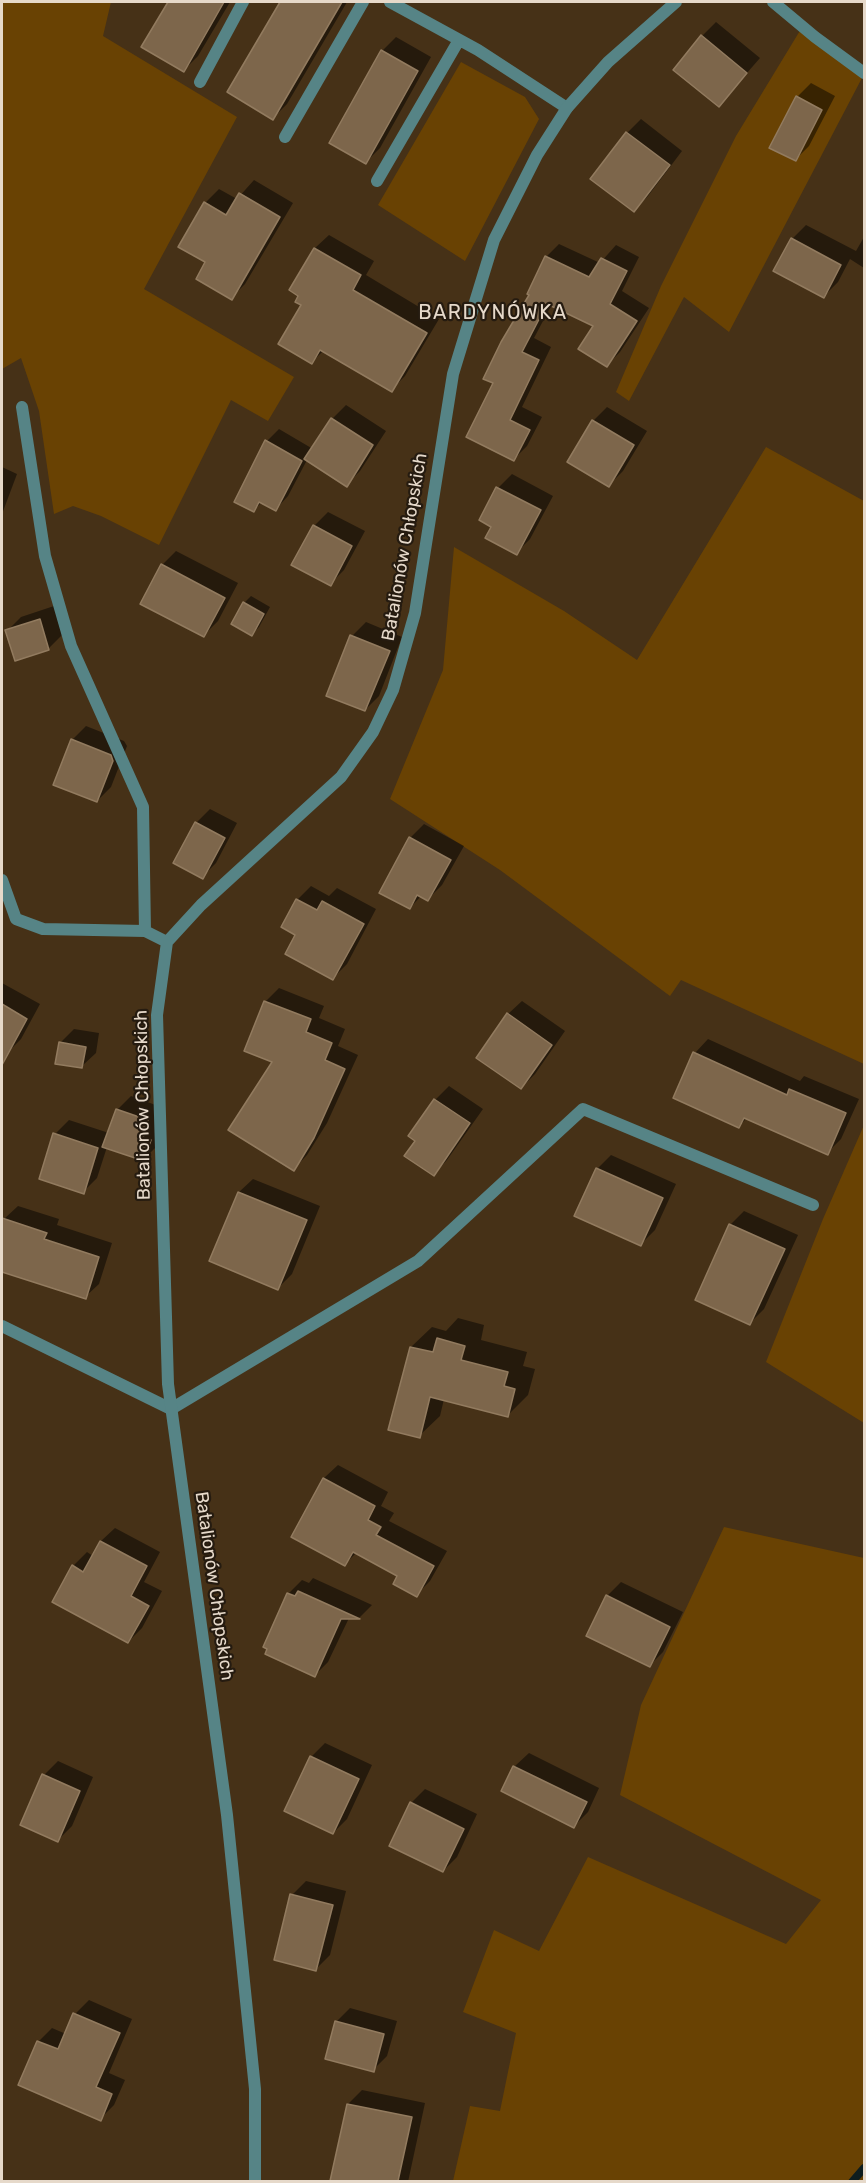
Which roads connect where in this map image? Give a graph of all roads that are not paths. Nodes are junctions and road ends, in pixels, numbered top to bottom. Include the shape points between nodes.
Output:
1 (243, 2) edge
2 (363, 2) edge
3 (390, 2) edge
4 (676, 2) edge
5 (772, 2) edge
6 (459, 40) junction
7 (864, 73) edge
8 (200, 82) dead end
9 (567, 108) junction
10 (285, 137) dead end
11 (377, 181) dead end
12 (22, 407) dead end
13 (2, 880) edge
14 (146, 931) junction
15 (167, 942) junction
16 (813, 1205) dead end
17 (2, 1326) edge
18 (171, 1409) junction
19 (255, 2181) edge

1 - 8 street
2 - 10 street
3 - 6 street
4 - 9 street, Batalionów Chłopskich via 608,62
5 - 7 street
6 - 9 street
6 - 11 street
9 - 15 street, Batalionów Chłopskich via 537,155 495,240 471,313 453,374 414,613 393,690 374,732 341,777 201,905
12 - 14 street via 45,556 71,646 143,807
13 - 14 street via 16,919 43,929
14 - 15 street
15 - 18 street, Batalionów Chłopskich via 157,1015
16 - 18 street via 583,1108 418,1261
17 - 18 street
18 - 19 street, Batalionów Chłopskich via 227,1815 255,2089

